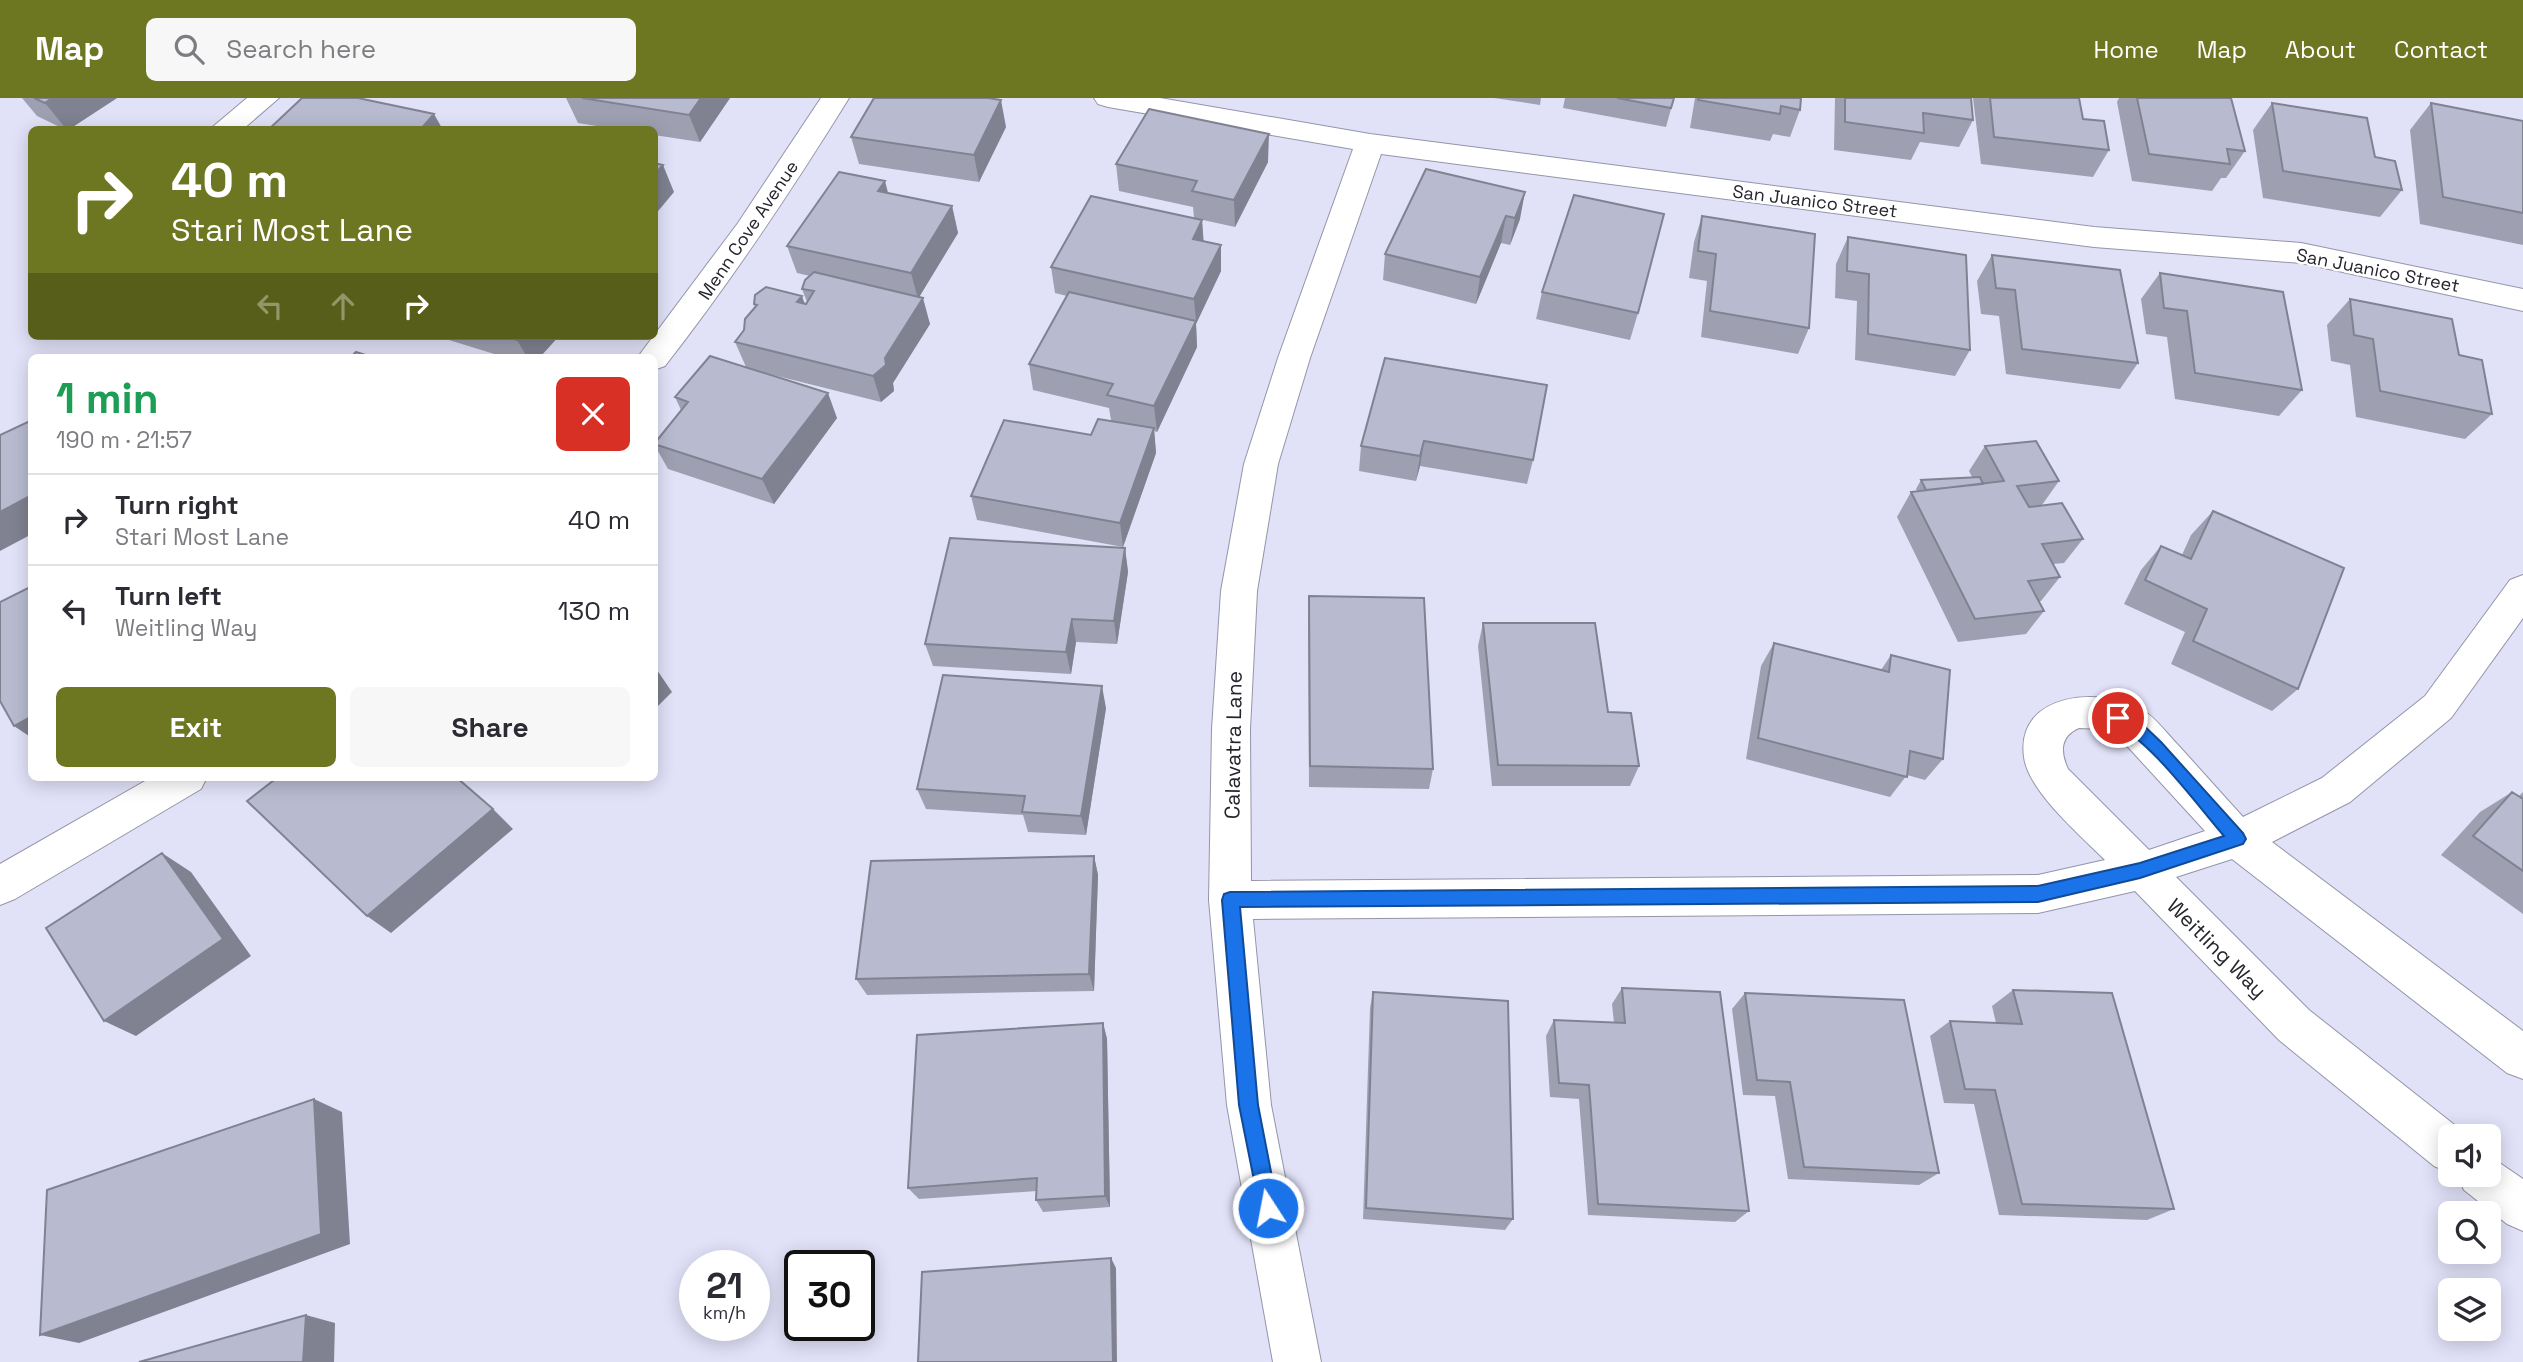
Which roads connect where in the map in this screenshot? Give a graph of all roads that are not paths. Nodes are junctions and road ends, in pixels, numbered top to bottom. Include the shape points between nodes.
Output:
1 (265, 98) edge
2 (835, 98) edge
3 (1108, 98) edge
4 (228, 126) edge
5 (1370, 143) junction
6 (2523, 300) edge
7 (657, 354) edge
8 (2523, 590) edge
9 (180, 781) edge
10 (2237, 839) junction
11 (2140, 871) junction
12 (0, 886) edge
13 (1230, 900) junction
14 (2523, 1058) edge
15 (2438, 1140) edge
16 (2496, 1187) edge
17 (2523, 1208) edge
18 (1297, 1362) edge

1 - 4 street
2 - 7 street, Menn Cove Avenue via 710,288
3 - 5 street, San Juanico Street
5 - 6 street, San Juanico Street via 2094,237 2301,253
5 - 13 street, Calavatra Lane via 1261,464 1239,591 1231,729
8 - 10 street via 2438,706 2336,790
9 - 12 street
10 - 11 street
10 - 11 street, Weitling Way via 2131,723 2104,713 2078,712 2057,720 2044,736 2043,758 2054,781
10 - 14 street, Weitling Way
11 - 13 street via 2038,894
11 - 15 street, Weitling Way via 2294,1025
13 - 18 street, Calavatra Lane via 1248,1105
16 - 17 street

